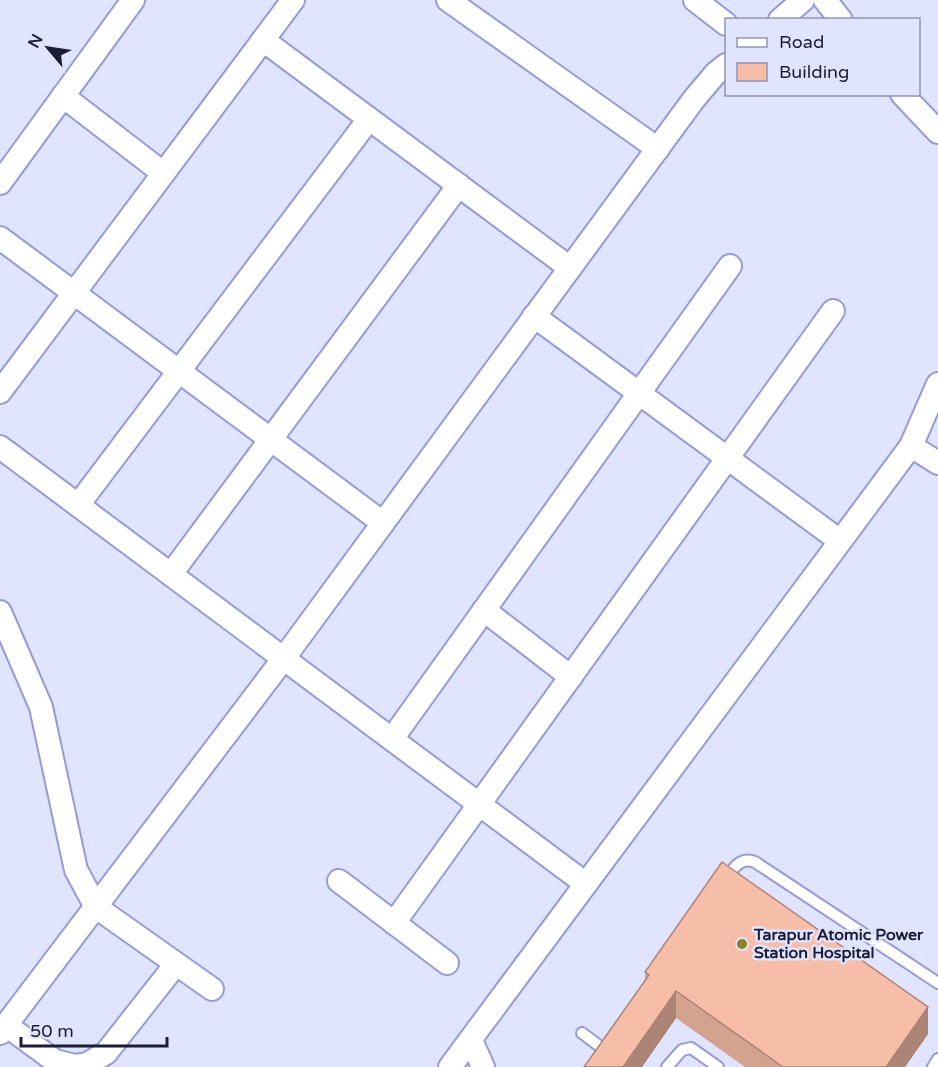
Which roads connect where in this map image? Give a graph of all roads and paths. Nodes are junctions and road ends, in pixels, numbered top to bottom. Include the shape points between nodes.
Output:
1 (133, 0) edge
2 (294, 0) edge
3 (448, 0) edge
4 (695, 0) edge
5 (803, 0) edge
6 (825, 0) edge
7 (782, 18) edge
8 (839, 18) edge
9 (725, 23) edge
10 (263, 40) junction
11 (725, 66) edge
12 (63, 96) junction
13 (904, 96) edge
14 (369, 119) junction
15 (938, 132) edge
16 (658, 149) junction
17 (163, 173) junction
18 (0, 183) edge
19 (459, 185) junction
20 (0, 238) edge
21 (730, 266) dead end
22 (570, 268) junction
23 (74, 293) junction
24 (833, 311) dead end
25 (534, 316) junction
26 (179, 371) junction
27 (938, 384) edge
28 (0, 392) edge
29 (638, 393) junction
30 (271, 440) junction
31 (911, 446) junction
32 (0, 447) edge
33 (728, 458) junction
34 (938, 463) edge
35 (78, 505) junction
36 (383, 523) junction
37 (840, 541) junction
38 (171, 574) junction
39 (484, 610) junction
40 (0, 612) edge
41 (284, 658) junction
42 (571, 677) junction
43 (392, 739) junction
44 (480, 805) junction
45 (339, 881) dead end
46 (586, 884) junction
47 (722, 885) edge
48 (96, 907) junction
49 (394, 924) junction
50 (447, 963) dead end
51 (176, 964) junction
52 (938, 983) edge
53 (212, 989) dead end
54 (3, 1029) edge
55 (582, 1033) dead end
56 (471, 1040) junction
57 (612, 1041) edge
58 (938, 1059) edge
59 (53, 1064) edge
60 (450, 1067) edge
61 (483, 1067) edge
62 (667, 1067) edge
63 (718, 1067) edge
64 (933, 1067) edge

1 - 12 street
2 - 10 street
3 - 16 street
4 - 9 street
5 - 7 street
6 - 8 street
10 - 14 street
10 - 17 street
11 - 16 street via 694,99
12 - 17 street
12 - 18 street
13 - 15 street
14 - 19 street
14 - 26 street
16 - 22 street
17 - 23 street
19 - 22 street
19 - 30 street
20 - 23 street
21 - 29 street
22 - 25 street
23 - 26 street
23 - 28 street
24 - 33 street
25 - 29 street
25 - 36 street
26 - 30 street
26 - 35 street
27 - 31 street
29 - 33 street
29 - 39 street
30 - 36 street
30 - 38 street
31 - 34 street
31 - 37 street
32 - 35 street
33 - 37 street
33 - 42 street
35 - 38 street
36 - 41 street
37 - 46 street
38 - 41 street
39 - 42 street
39 - 43 street
40 - 48 street via 40,707 76,870
41 - 43 street
41 - 48 street
42 - 44 street
43 - 44 street
44 - 46 street
44 - 49 street
45 - 49 street
46 - 56 street
47 - 52 lane via 735,866 749,860 755,862
48 - 51 street
48 - 54 street
49 - 50 street
51 - 53 street
51 - 59 street via 105,1053 87,1064
54 - 59 street
55 - 57 lane via 603,1055
56 - 60 street
56 - 61 street
58 - 64 lane
62 - 63 lane via 681,1050 691,1048

